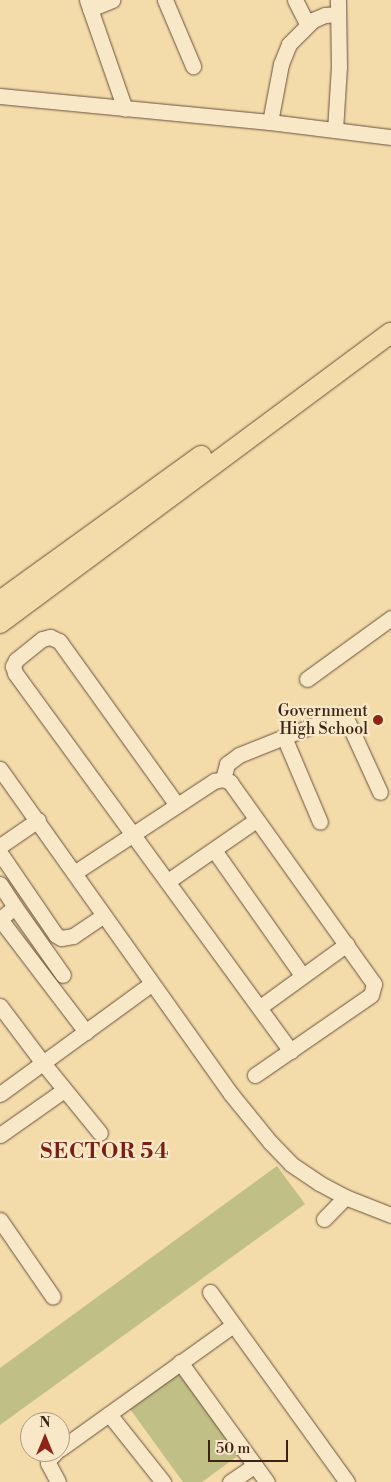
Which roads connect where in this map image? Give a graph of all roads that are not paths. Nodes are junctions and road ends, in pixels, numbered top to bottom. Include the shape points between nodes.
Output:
1 (112, 0) edge
2 (165, 0) edge
3 (296, 0) edge
4 (88, 4) edge
5 (338, 7) edge
6 (307, 24) junction
7 (193, 66) dead end
8 (0, 96) edge
9 (125, 109) junction
10 (270, 122) junction
11 (335, 130) junction
12 (391, 137) edge
13 (391, 317) edge
14 (391, 333) edge
15 (0, 601) edge
16 (391, 618) edge
17 (0, 623) edge
18 (307, 679) dead end
19 (284, 737) junction
20 (0, 769) edge
21 (223, 779) junction
22 (380, 792) dead end
23 (177, 804) junction
24 (38, 820) junction
25 (256, 820) junction
26 (320, 822) dead end
27 (133, 835) junction
28 (0, 846) edge
29 (214, 850) junction
30 (0, 853) edge
31 (74, 873) junction
32 (168, 881) junction
33 (0, 884) edge
34 (15, 907) junction
35 (103, 916) junction
36 (0, 919) edge
37 (347, 944) junction
38 (63, 975) dead end
39 (302, 975) junction
40 (151, 984) junction
41 (0, 1006) edge
42 (260, 1007) junction
43 (86, 1032) junction
44 (291, 1051) junction
45 (43, 1063) junction
46 (255, 1075) dead end
47 (64, 1090) junction
48 (0, 1094) edge
49 (100, 1133) dead end
50 (0, 1135) edge
51 (346, 1197) junction
52 (391, 1214) edge
53 (0, 1220) edge
54 (324, 1220) dead end
55 (210, 1292) dead end
56 (53, 1297) dead end
57 (233, 1325) junction
58 (180, 1362) junction
59 (110, 1414) junction
60 (70, 1442) edge
61 (48, 1462) edge
62 (255, 1465) junction
63 (58, 1482) edge
64 (163, 1482) edge
65 (230, 1482) edge
66 (267, 1482) edge
67 (348, 1482) edge

1 - 4 street
2 - 7 street
3 - 6 street
4 - 9 street
5 - 6 street
5 - 11 street
6 - 10 street via 285,52
8 - 9 street
9 - 10 street
10 - 11 street
11 - 12 street
13 - 15 main road
14 - 17 main road
16 - 18 street
19 - 21 street via 232,759 227,764
19 - 22 street via 340,715 346,720
19 - 26 street
20 - 24 street
21 - 23 street via 214,781
21 - 25 street via 230,782
23 - 27 street
23 - 27 street via 60,641 50,637 42,639 13,663 15,673
24 - 28 street
24 - 31 street
25 - 29 street
25 - 37 street
27 - 31 street
27 - 32 street
29 - 32 street
29 - 39 street
30 - 35 street via 56,935 62,938 73,936
31 - 35 street
32 - 42 street
33 - 34 street
34 - 36 street
34 - 38 street
35 - 40 street
36 - 43 street
37 - 39 street
37 - 44 street via 374,984 372,995
39 - 42 street
40 - 43 street
40 - 51 street via 270,1142 318,1183
41 - 45 street
42 - 44 street
43 - 45 street
44 - 46 street
45 - 47 street
45 - 48 street
47 - 49 street
47 - 50 street
51 - 52 street
51 - 54 street
53 - 56 street
55 - 57 street
57 - 58 street
57 - 67 street
58 - 59 street
58 - 62 street
59 - 60 street
59 - 64 street
61 - 63 street
62 - 65 street
62 - 66 street

